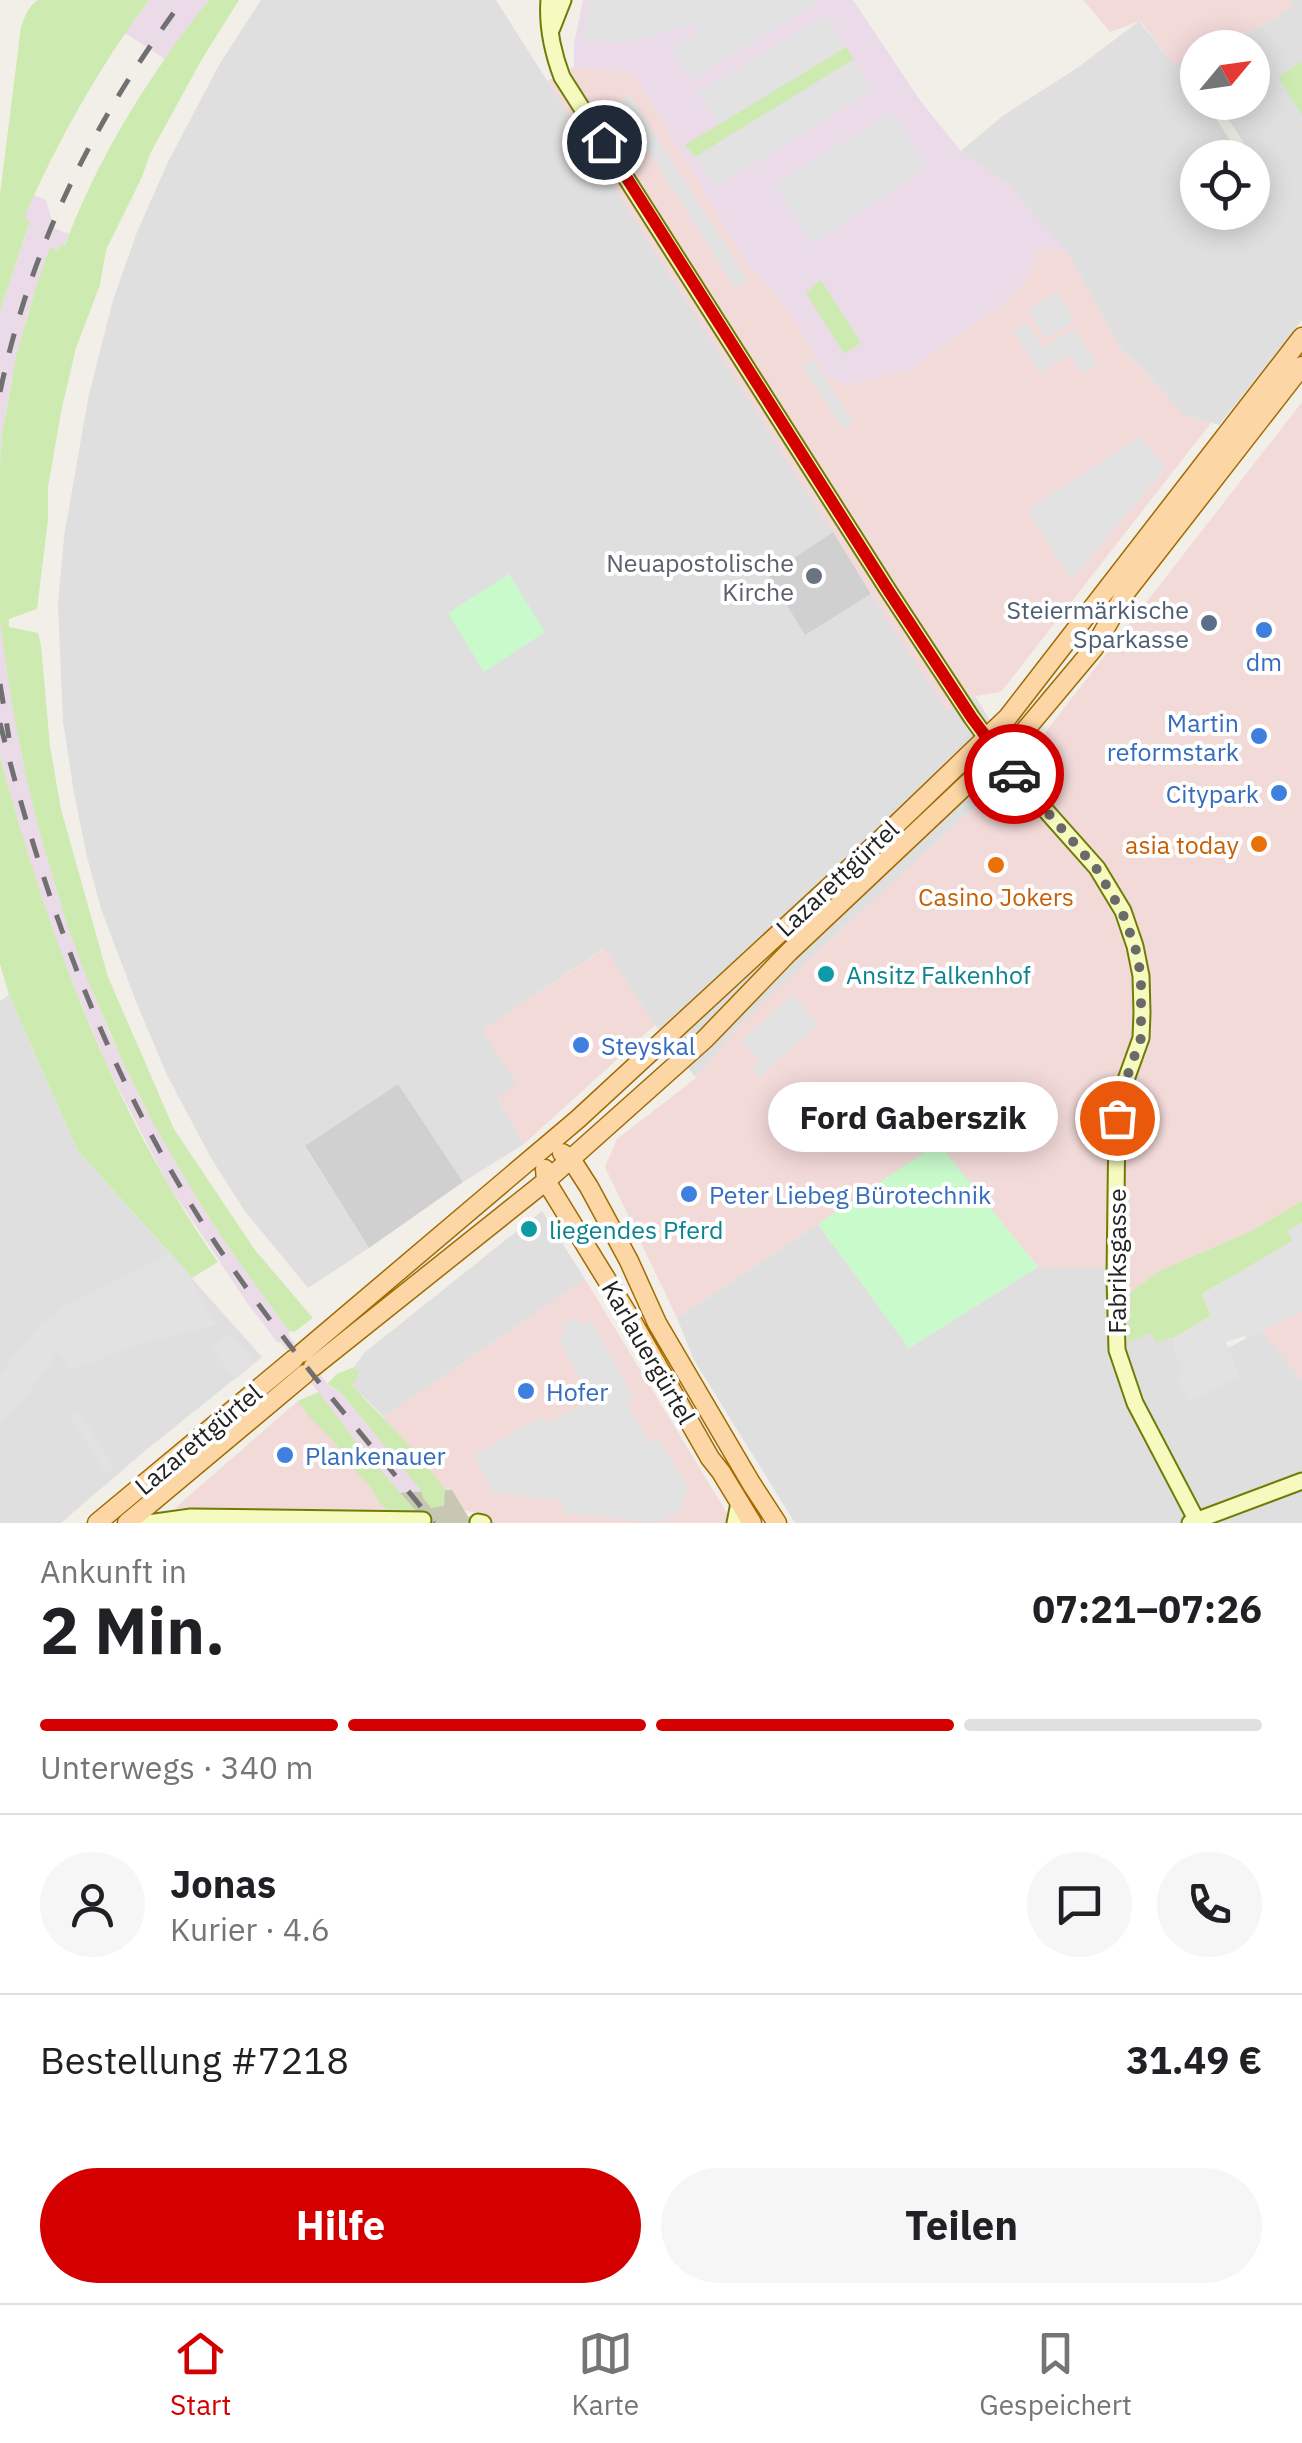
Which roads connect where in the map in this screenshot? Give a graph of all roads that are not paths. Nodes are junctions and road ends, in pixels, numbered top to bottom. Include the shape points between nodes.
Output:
1 (549, 0) edge
2 (563, 0) edge
3 (552, 28) junction
4 (1302, 337) edge
5 (1302, 366) edge
6 (986, 738) junction
7 (1000, 757) junction
8 (544, 1149) junction
9 (571, 1159) junction
10 (546, 1181) junction
11 (303, 1363) junction
12 (1302, 1481) edge
13 (739, 1502) junction
14 (423, 1520) dead end
15 (100, 1521) edge
16 (1195, 1522) edge
17 (127, 1523) edge
18 (148, 1523) edge
19 (735, 1523) edge
20 (752, 1523) edge
21 (777, 1523) edge

1 - 3 street, Fabriksgasse
2 - 3 street
3 - 6 street, Fabriksgasse via 562,77
4 - 6 main road, Lazarettgürtel
5 - 7 main road, Lazarettgürtel via 1126,592 1094,648
6 - 7 street, Fabriksgasse
6 - 8 main road, Lazarettgürtel
7 - 9 main road, Lazarettgürtel
7 - 16 street, Fabriksgasse via 1096,868 1135,946 1141,1038 1117,1118 1117,1350 1135,1403
8 - 9 main road
8 - 10 main road, Karlauergürtel
8 - 11 main road, Lazarettgürtel
9 - 10 main road, Lazarettgürtel
9 - 21 main road, Karlauergürtel via 657,1323
10 - 11 main road, Lazarettgürtel
10 - 13 main road, Karlauergürtel
11 - 15 main road, Lazarettgürtel
11 - 17 main road, Lazarettgürtel
12 - 16 street
13 - 19 street
13 - 20 main road, Karlauergürtel
14 - 18 street via 191,1517

